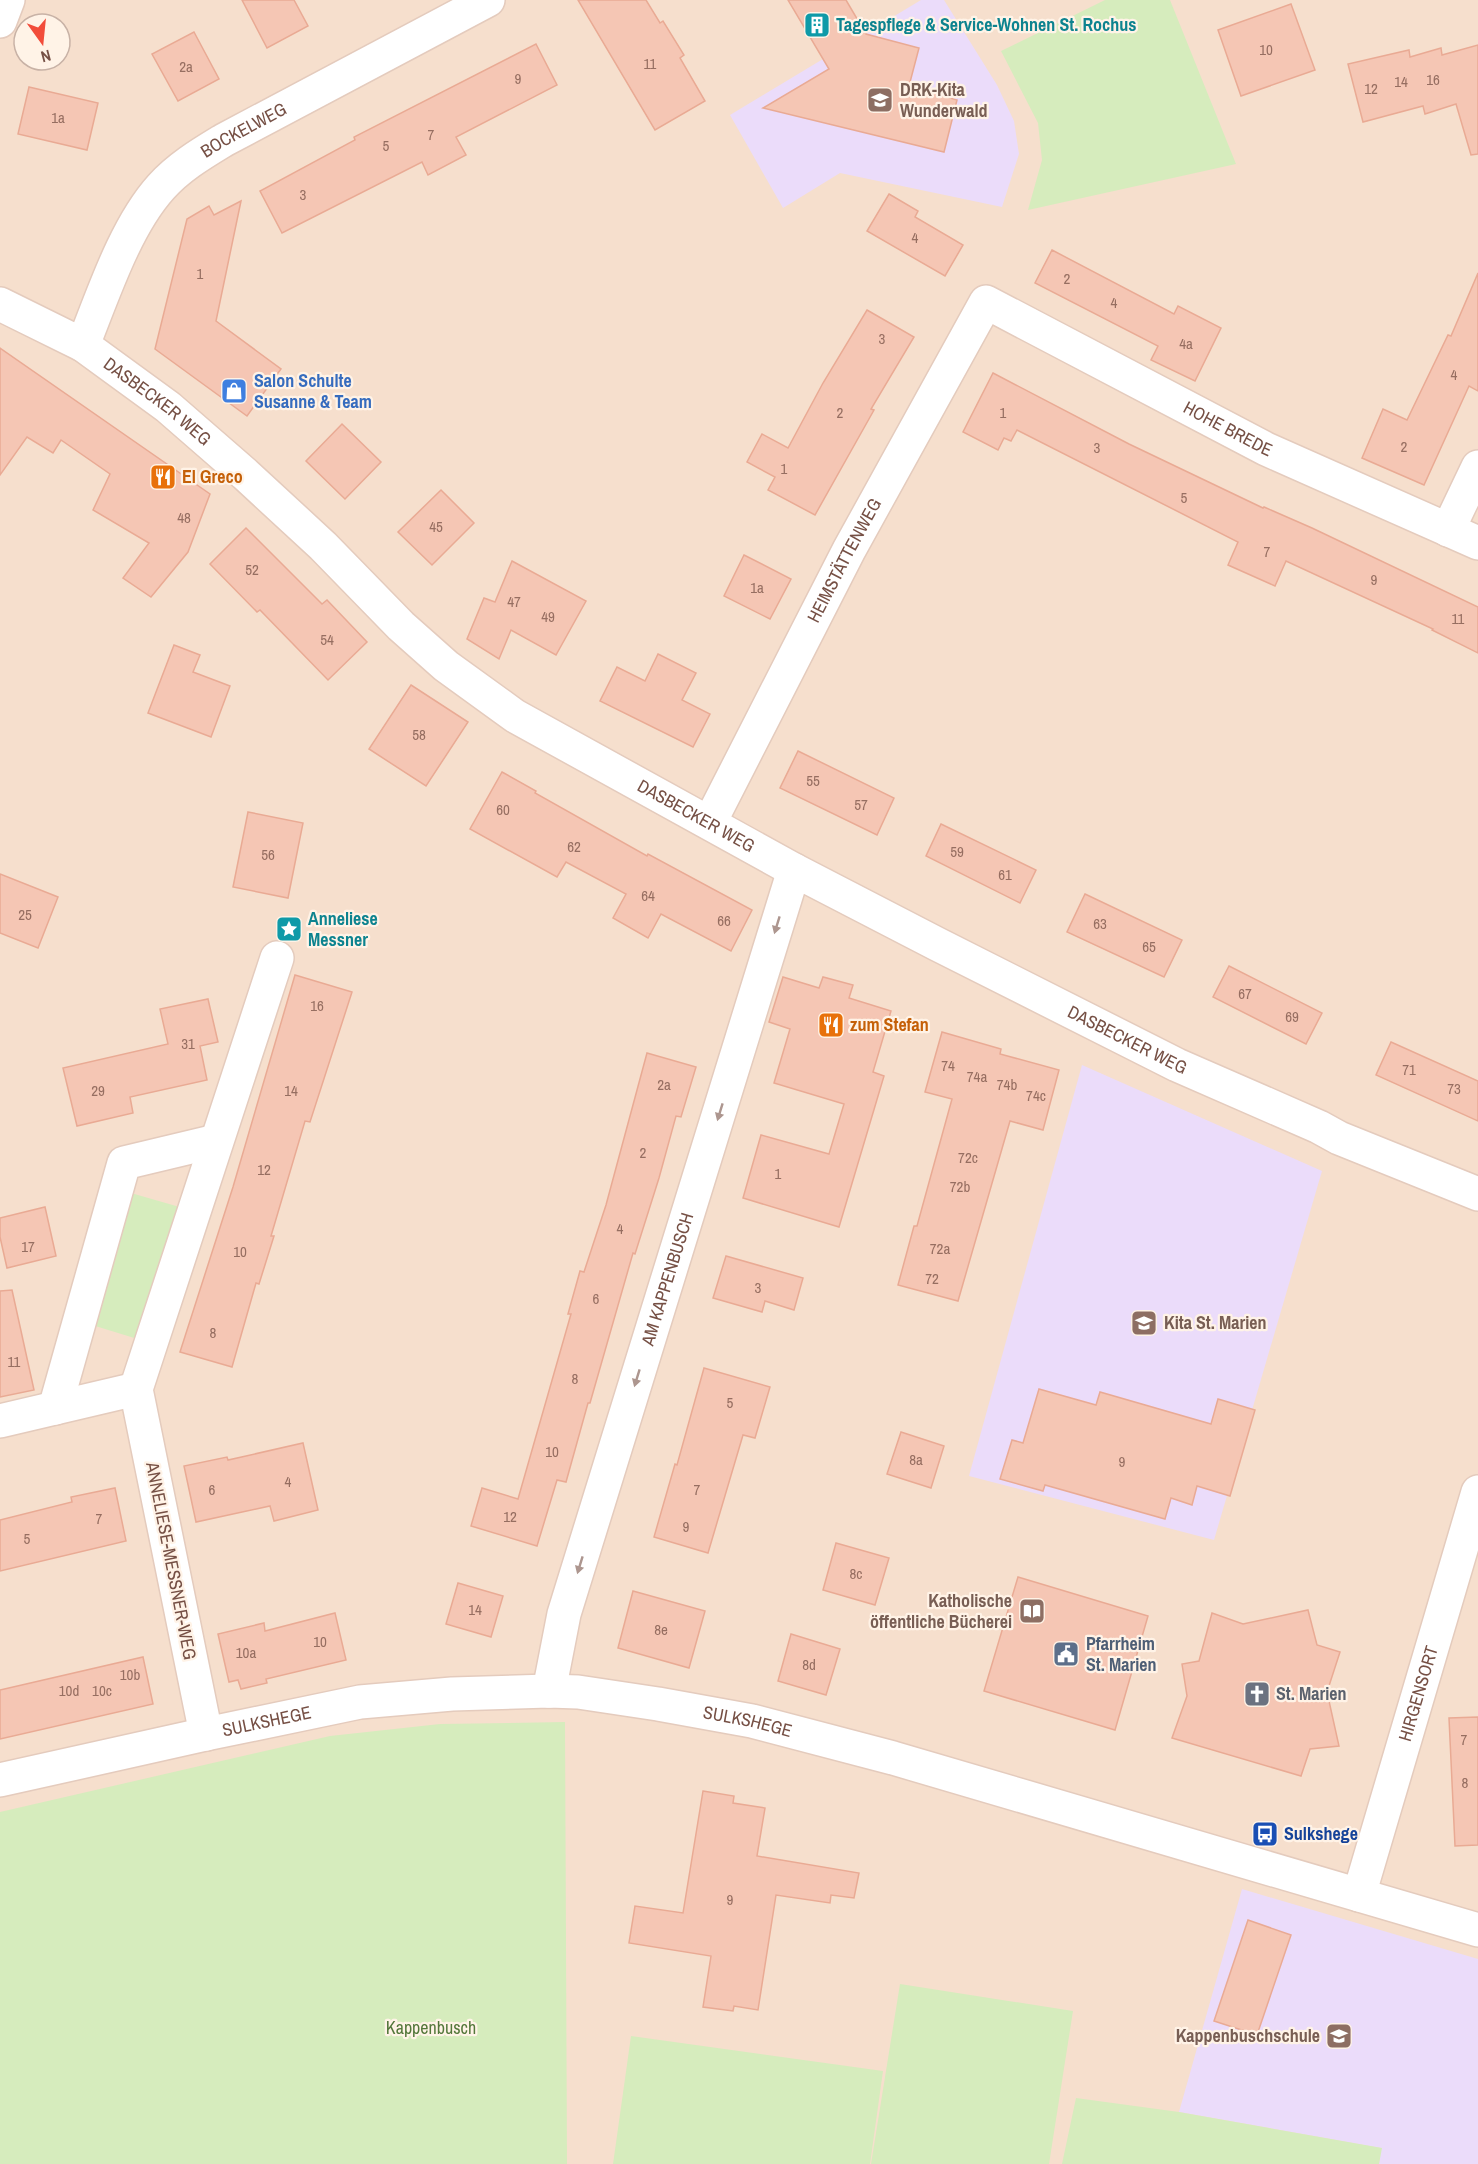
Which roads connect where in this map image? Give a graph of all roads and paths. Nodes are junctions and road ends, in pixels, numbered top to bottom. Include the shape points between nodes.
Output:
1 (8, 0) edge
2 (488, 0) edge
3 (0, 21) edge
4 (986, 302) joint
5 (0, 304) edge
6 (83, 345) junction
7 (1478, 466) edge
8 (1448, 531) junction
9 (1478, 543) edge
10 (710, 822) junction
11 (794, 870) junction
12 (277, 958) dead end
13 (216, 1141) junction
14 (1478, 1194) edge
15 (136, 1389) junction
16 (55, 1408) junction
17 (0, 1421) edge
18 (1478, 1492) edge
19 (549, 1691) junction
20 (206, 1734) junction
21 (0, 1780) edge
22 (1359, 1895) junction
23 (1478, 1930) edge

1 - 3 street
2 - 6 street, BOCKELWEG via 190,160 160,188 135,224
4 - 8 street, HOHE BREDE via 1266,449
4 - 10 street, HEIMSTÄTTENWEG via 849,550
5 - 6 street, DASBECKER WEG
6 - 10 street, DASBECKER WEG via 168,406 245,474 446,666 515,716
7 - 8 street
8 - 9 street, HOHE BREDE
10 - 11 street, DASBECKER WEG
11 - 14 street, DASBECKER WEG via 1177,1065 1339,1138
11 -> 19 street, AM KAPPENBUSCH via 564,1614
12 - 13 street, ANNELIESE-MESSNER-WEG
13 - 15 street, ANNELIESE-MESSNER-WEG
13 - 16 street via 123,1163
15 - 16 street
15 - 20 street, ANNELIESE-MESSNER-WEG
16 - 17 street
18 - 22 street, HIRGENSORT
19 - 20 street, SULKSHEGE via 360,1702
19 - 22 street, SULKSHEGE via 578,1692 752,1721 893,1758
20 - 21 street, SULKSHEGE
22 - 23 street, SULKSHEGE

